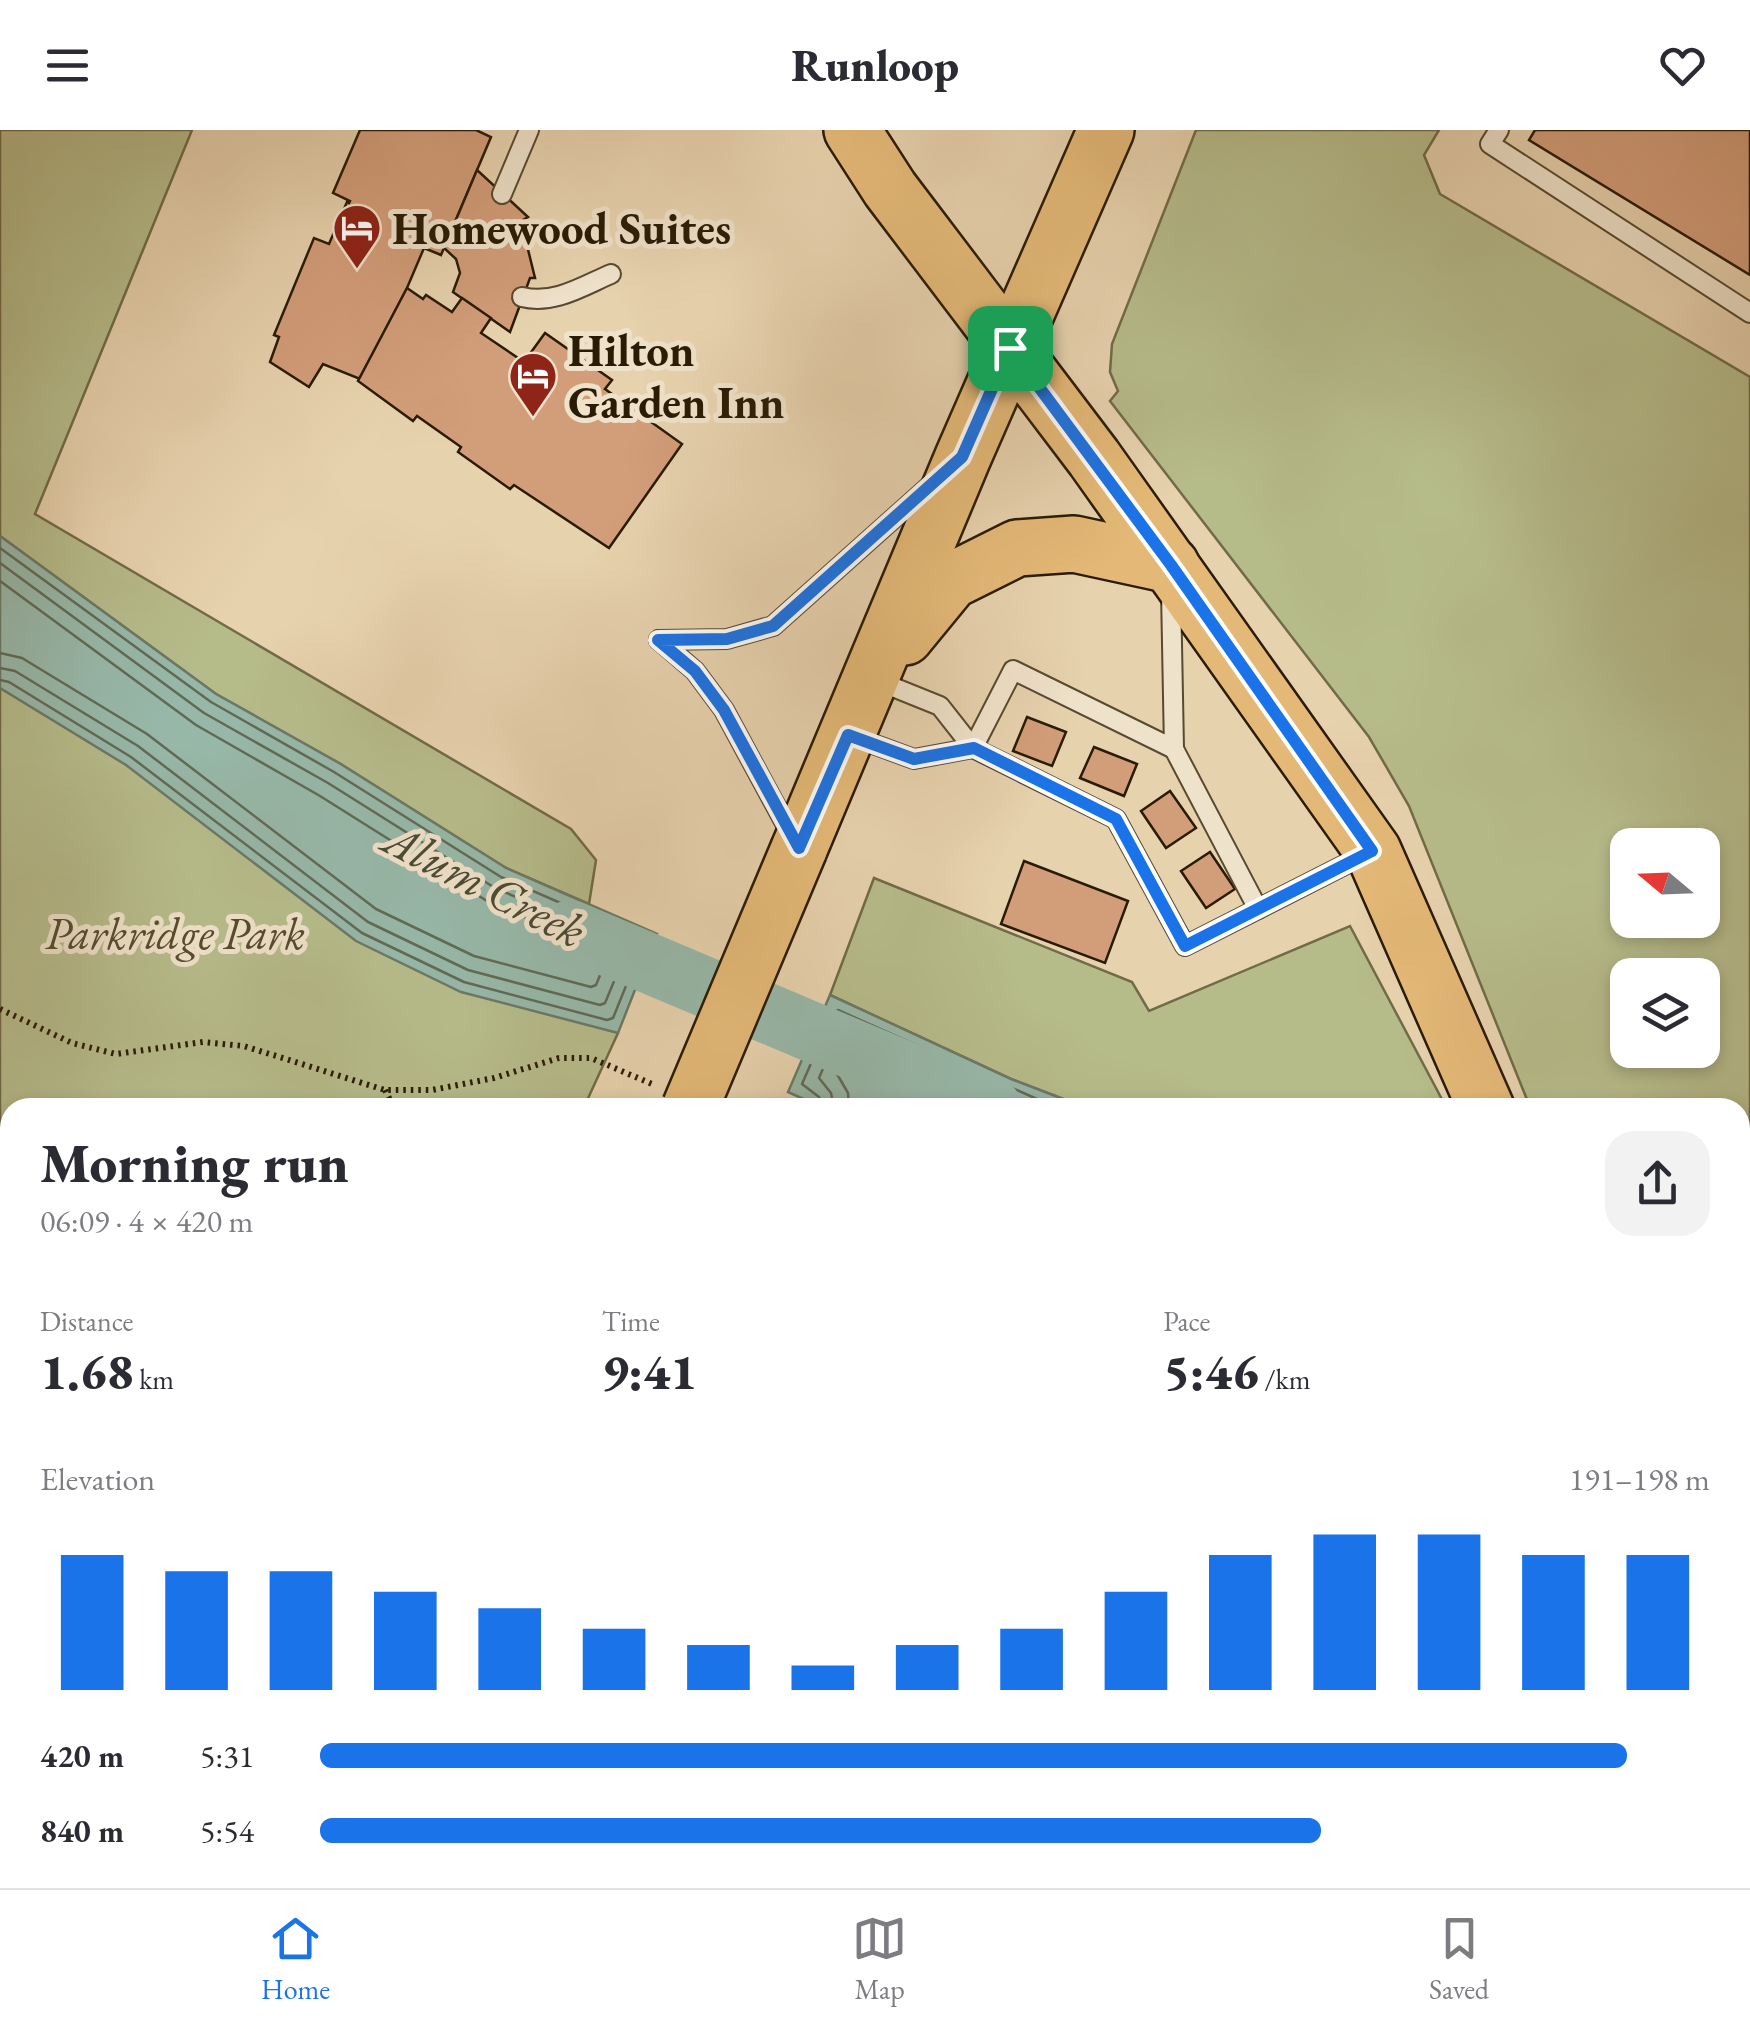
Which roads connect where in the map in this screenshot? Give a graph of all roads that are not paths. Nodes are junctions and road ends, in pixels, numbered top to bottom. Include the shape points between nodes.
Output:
1 (529, 130) edge
2 (852, 130) edge
3 (1074, 130) edge
4 (1106, 130) edge
5 (1499, 130) edge
6 (502, 194) dead end
7 (612, 274) dead end
8 (522, 297) dead end
9 (1750, 314) edge
10 (1010, 348) junction
11 (962, 457) junction
12 (1171, 565) junction
13 (871, 678) junction
14 (848, 735) junction
15 (974, 748) junction
16 (1174, 748) junction
17 (799, 848) junction
18 (1372, 851) junction
19 (1258, 909) junction
20 (674, 1097) edge
21 (1482, 1098) edge

1 - 6 lane
2 - 10 main road
3 - 10 main road
4 - 10 main road
5 - 9 lane via 1490,144
7 - 8 lane via 552,299
10 - 11 main road
10 - 12 main road
11 - 13 main road
11 - 17 lane via 773,626 727,639 658,640 695,671 724,710
12 - 13 main road via 1074,544 1018,548 952,580
12 - 16 lane
12 - 18 main road
13 - 14 main road
13 - 15 lane via 940,706
14 - 15 lane via 914,759
14 - 17 main road
15 - 16 lane via 1013,670
15 - 19 lane via 1116,819 1185,946
16 - 19 lane
17 - 20 main road, bridge
18 - 19 lane
18 - 21 main road

